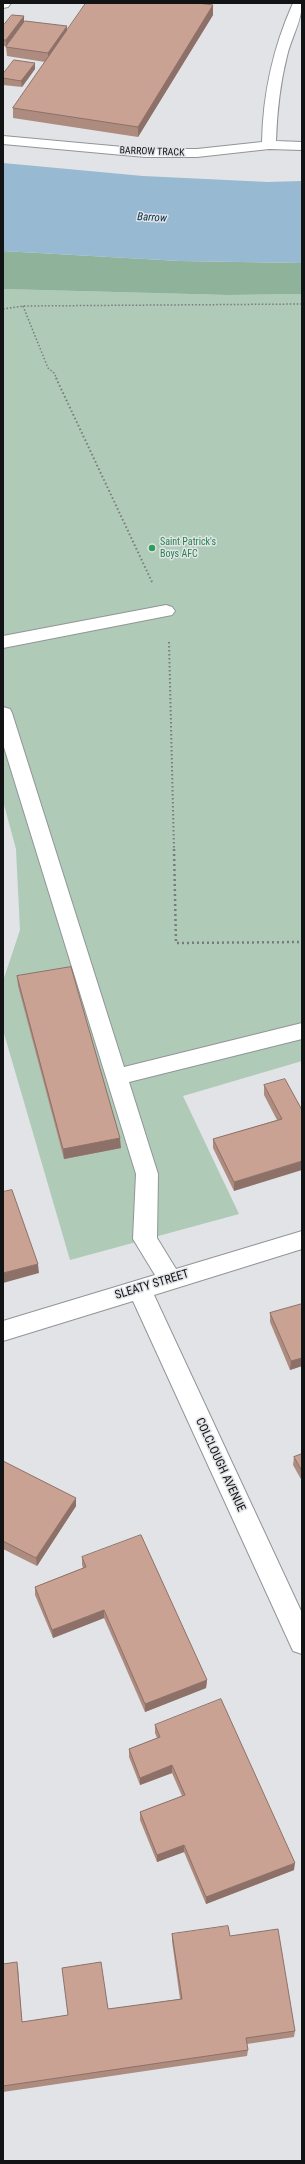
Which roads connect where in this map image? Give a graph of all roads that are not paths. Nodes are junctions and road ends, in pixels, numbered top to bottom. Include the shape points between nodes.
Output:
1 (300, 3) edge
2 (3, 140) edge
3 (269, 145) junction
4 (302, 146) edge
5 (166, 611) road end
6 (3, 642) edge
7 (3, 713) edge
8 (302, 1031) edge
9 (116, 1077) junction
10 (302, 1240) edge
11 (170, 1280) junction
12 (139, 1289) junction
13 (3, 1331) edge
14 (302, 1642) edge

1 - 3 street via 288,28 273,88 269,109
2 - 3 street, BARROW TRACK via 145,153 197,153
3 - 4 street, BARROW TRACK
5 - 6 street
7 - 9 street
8 - 9 street
9 - 11 street via 147,1174 145,1239
10 - 11 street, SLEATY STREET
11 - 12 street, SLEATY STREET
12 - 13 street, SLEATY STREET
12 - 14 street, COLCLOUGH AVENUE

